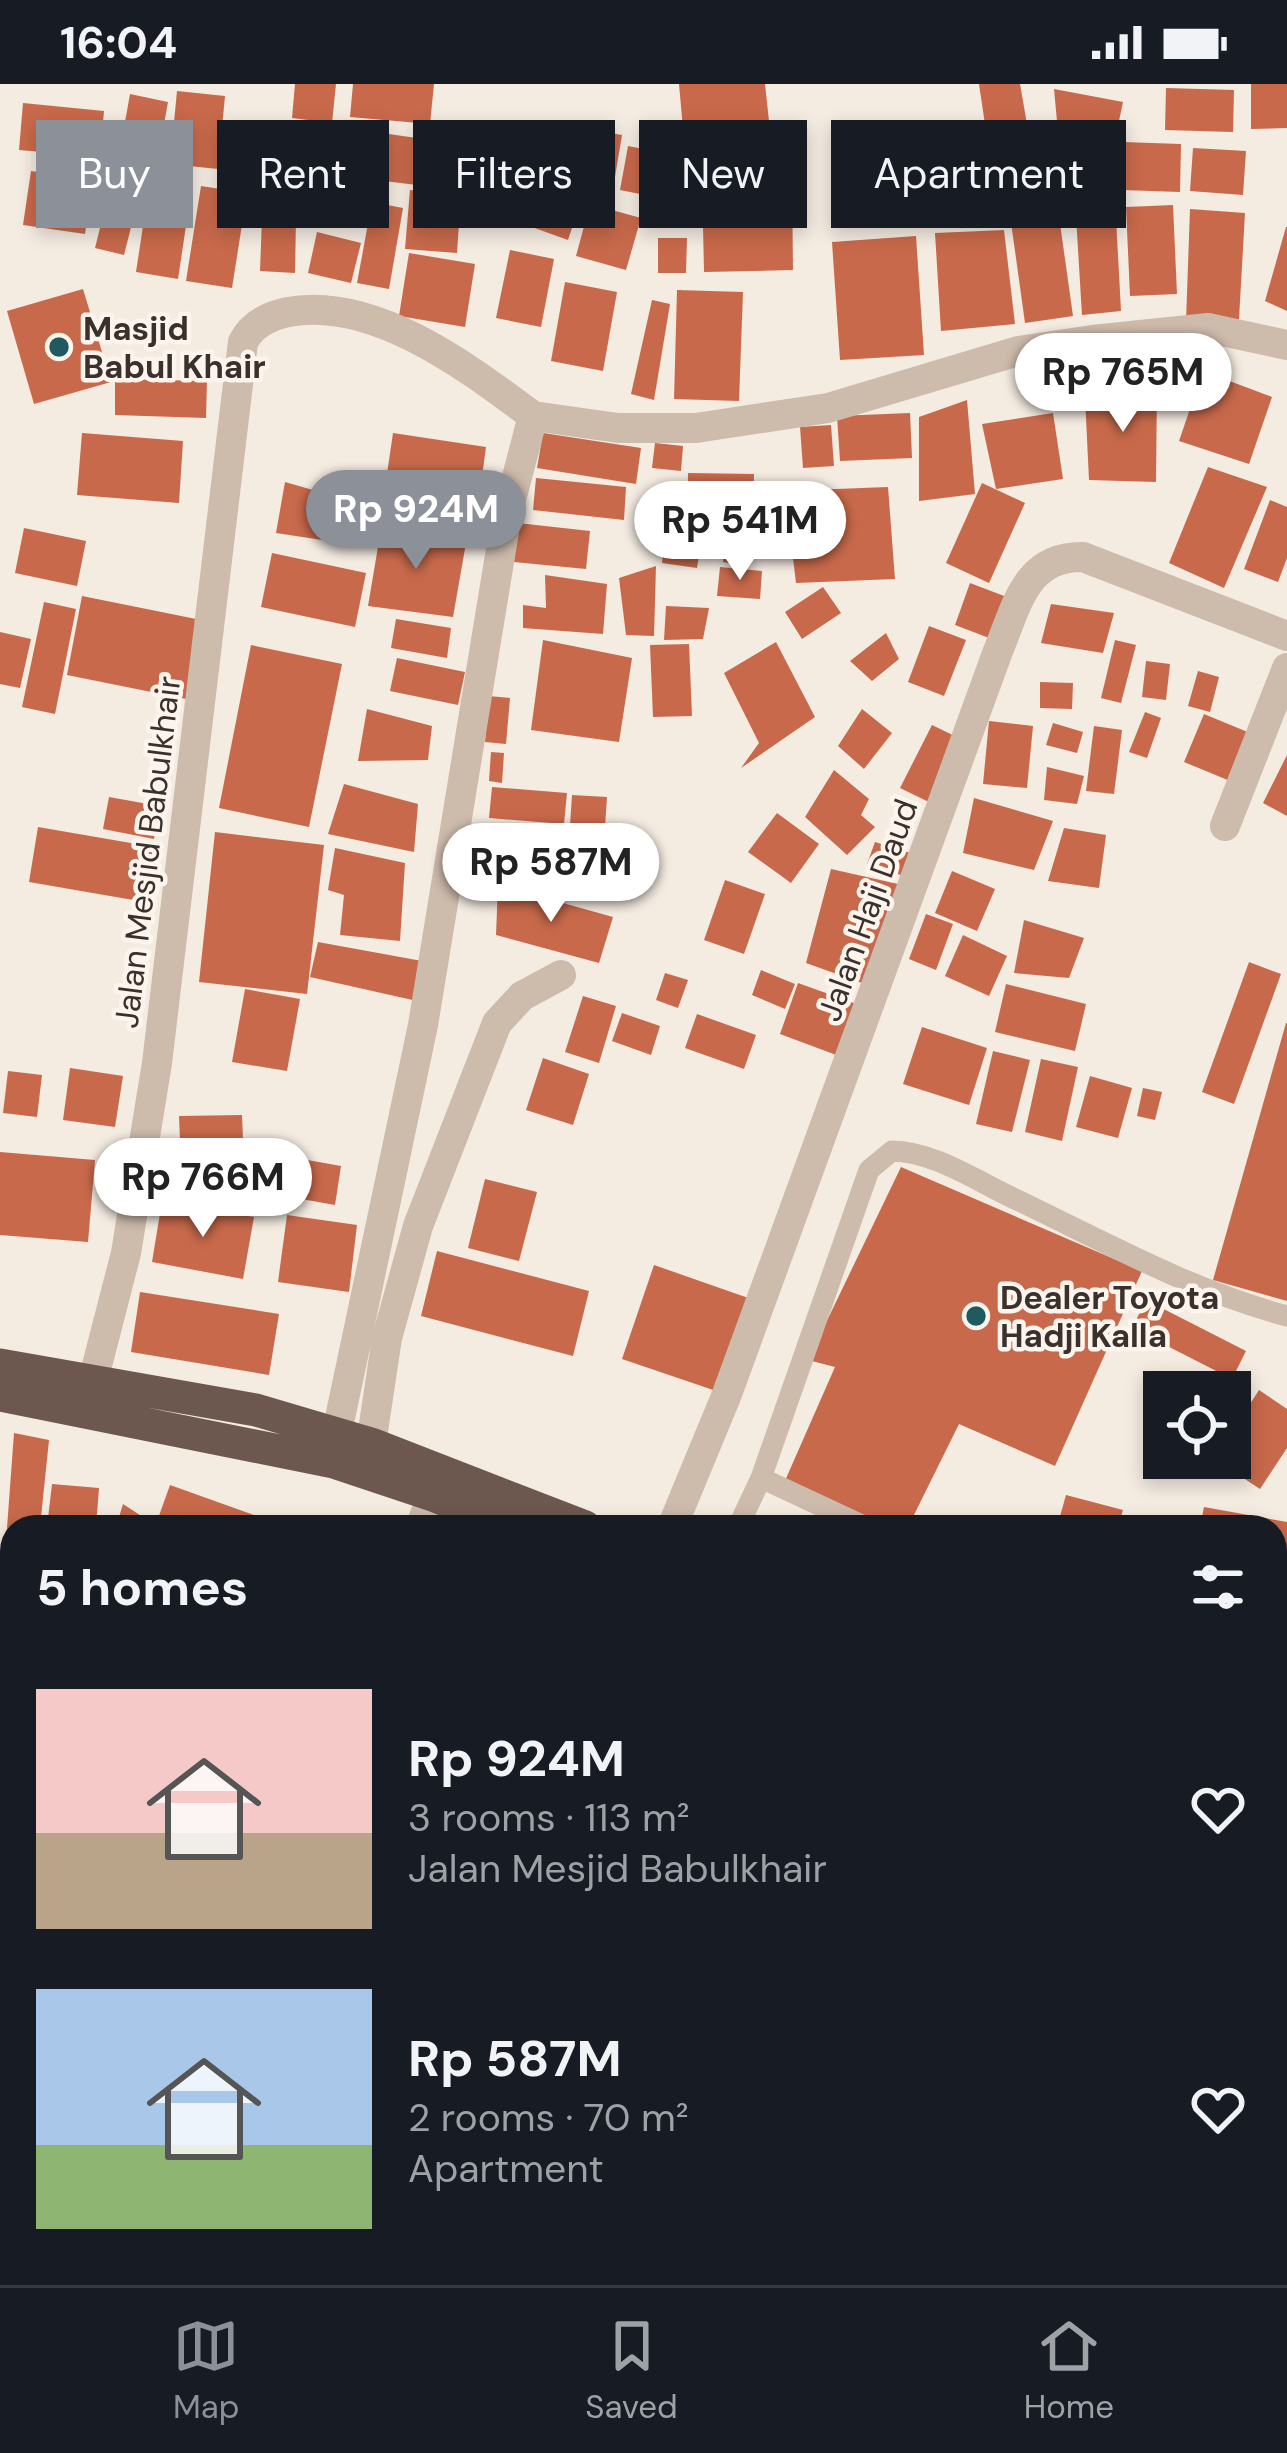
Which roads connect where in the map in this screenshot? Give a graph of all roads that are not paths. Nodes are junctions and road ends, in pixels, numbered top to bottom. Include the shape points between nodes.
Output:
1 (1287, 345) edge
2 (533, 416) junction
3 (1287, 636) edge
4 (1287, 668) edge
5 (1225, 826) dead end
6 (561, 975) dead end
7 (1287, 1316) edge
8 (0, 1365) edge
9 (93, 1381) junction
10 (0, 1395) edge
11 (337, 1432) junction
12 (370, 1444) junction
13 (761, 1478) junction
14 (433, 1495) junction
15 (425, 1515) edge
16 (482, 1515) edge
17 (554, 1515) edge
18 (677, 1515) edge
19 (744, 1515) edge
20 (840, 1515) edge

1 - 2 street via 1208,328 1093,340 1018,351 828,408 696,428
2 - 9 street, Jalan Mesjid Babulkhair via 430,345 358,316 316,308 249,330 157,1063 126,1253
2 - 11 street via 506,519 423,1024
3 - 18 street, Jalan Haji Daud via 1083,557 1054,560 1031,577
4 - 5 street
6 - 12 street via 522,996 497,1023 418,1226 387,1338
7 - 13 lane via 1233,1301 958,1172 892,1151 869,1170
8 - 9 highway
9 - 11 highway
10 - 14 highway via 334,1462
11 - 12 highway
12 - 17 highway
13 - 19 lane
13 - 20 lane
14 - 15 street
14 - 16 highway

